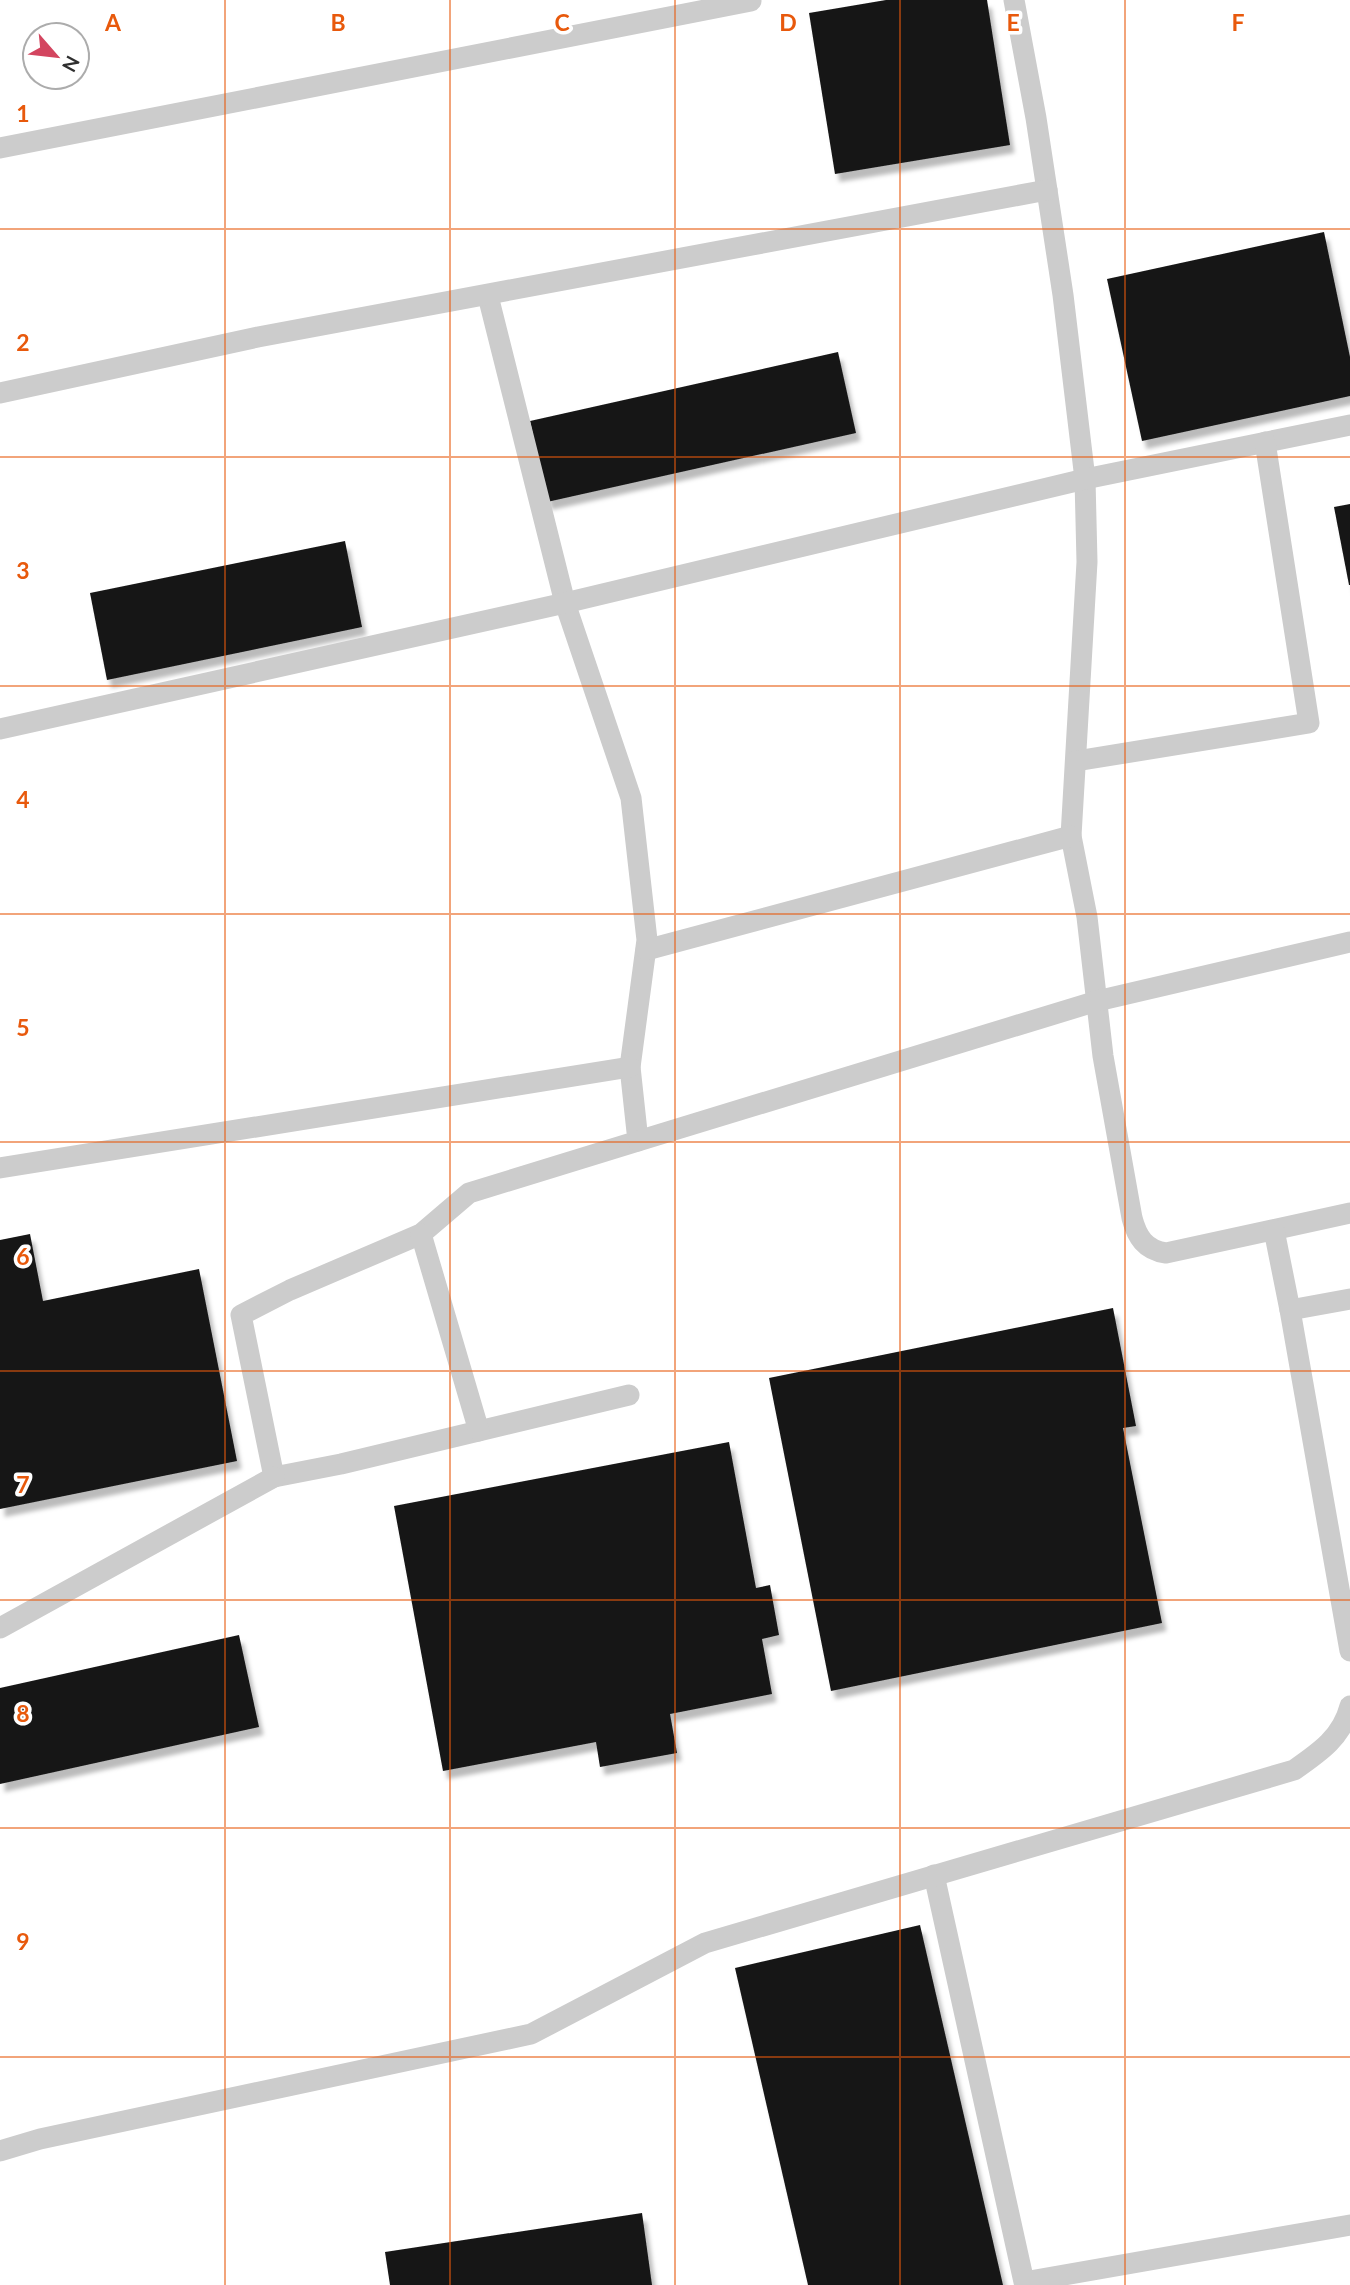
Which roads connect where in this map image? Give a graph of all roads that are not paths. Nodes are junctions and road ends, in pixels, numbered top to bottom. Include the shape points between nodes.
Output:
1 (1014, 0) edge
2 (751, 1) edge
3 (0, 148) edge
4 (1047, 190) junction
5 (488, 296) junction
6 (0, 393) edge
7 (1350, 425) edge
8 (1265, 442) junction
9 (1085, 479) junction
10 (565, 603) junction
11 (0, 729) edge
12 (1076, 761) junction
13 (1071, 836) junction
14 (1350, 942) edge
15 (646, 950) junction
16 (1097, 1001) junction
17 (630, 1067) junction
18 (638, 1141) junction
19 (0, 1168) edge
20 (1350, 1213) edge
21 (1274, 1230) junction
22 (422, 1234) junction
23 (1350, 1299) edge
24 (1290, 1310) junction
25 (629, 1395) dead end
26 (479, 1431) junction
27 (274, 1477) junction
28 (1345, 1592) edge
29 (0, 1628) edge
30 (1350, 1651) edge
31 (1350, 1706) edge
32 (934, 1875) junction
33 (0, 2151) edge
34 (1350, 2225) edge

1 - 4 lane
2 - 3 lane
4 - 5 lane
4 - 9 lane
5 - 6 lane via 258,337
5 - 10 lane
7 - 8 lane
8 - 9 lane
8 - 12 lane via 1309,723
9 - 10 lane
9 - 12 lane via 1087,562
10 - 11 lane
10 - 15 lane via 631,798
12 - 13 lane
13 - 15 lane
13 - 16 lane
14 - 16 lane
15 - 17 lane
16 - 18 lane
16 - 21 lane via 1136,1234 1154,1251 1166,1253
17 - 18 lane
17 - 19 lane
18 - 22 lane via 470,1193
20 - 21 lane
21 - 24 lane
22 - 26 lane
22 - 27 lane via 241,1315
23 - 24 lane
24 - 28 lane
25 - 26 lane
26 - 27 lane
27 - 29 lane
28 - 30 lane
31 - 32 lane via 1346,1723 1327,1747 1294,1770
32 - 33 lane via 705,1943 531,2034
32 - 34 lane via 1024,2281

